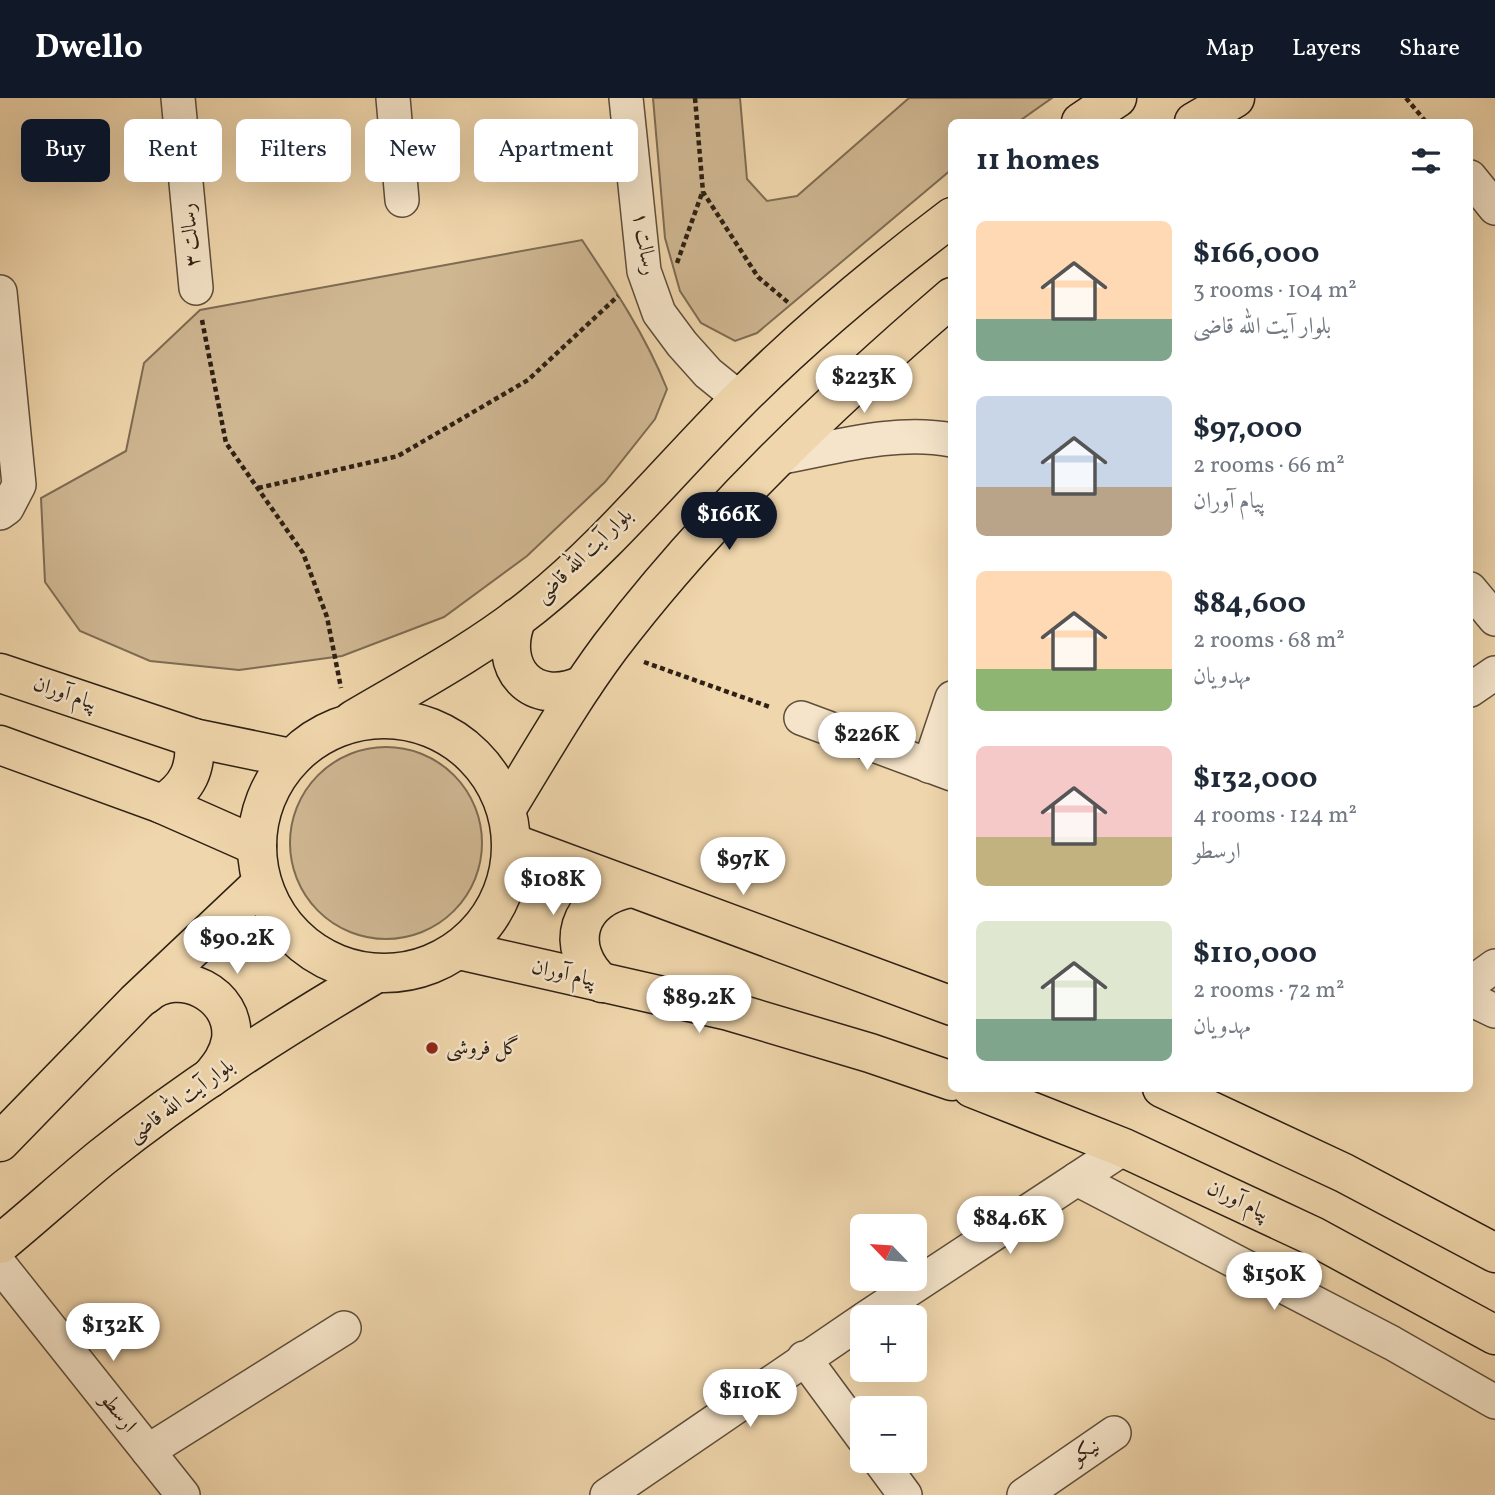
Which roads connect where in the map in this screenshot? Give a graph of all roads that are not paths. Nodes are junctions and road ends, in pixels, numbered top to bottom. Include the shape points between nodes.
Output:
1 (178, 98) edge
2 (393, 98) edge
3 (626, 98) edge
4 (1117, 98) edge
5 (1235, 98) edge
6 (1086, 119) edge
7 (1199, 119) edge
8 (1473, 181) edge
9 (402, 200) dead end
10 (1495, 208) edge
11 (948, 220) edge
12 (196, 288) road end
13 (0, 292) edge
14 (948, 300) edge
15 (740, 399) junction
16 (948, 440) edge
17 (777, 458) junction
18 (0, 513) edge
19 (1473, 593) edge
20 (517, 618) junction
21 (1495, 619) edge
22 (0, 673) edge
23 (1495, 673) edge
24 (583, 685) junction
25 (1473, 688) edge
26 (801, 719) road end
27 (348, 723) junction
28 (948, 724) edge
29 (194, 738) junction
30 (0, 745) edge
31 (291, 758) junction
32 (941, 770) edge
33 (162, 804) junction
34 (509, 825) junction
35 (257, 846) junction
36 (262, 883) junction
37 (631, 888) junction
38 (459, 950) junction
39 (1495, 966) edge
40 (374, 974) junction
41 (1473, 982) edge
42 (602, 983) junction
43 (1473, 1000) edge
44 (136, 1002) junction
45 (948, 1005) edge
46 (1495, 1011) edge
47 (210, 1078) junction
48 (948, 1080) edge
49 (982, 1092) edge
50 (1170, 1092) edge
51 (0, 1142) edge
52 (1124, 1148) junction
53 (1077, 1179) junction
54 (0, 1244) edge
55 (1495, 1253) edge
56 (0, 1265) edge
57 (885, 1305) edge
58 (344, 1328) dead end
59 (850, 1328) edge
60 (1495, 1335) edge
61 (804, 1358) junction
62 (1495, 1402) edge
63 (850, 1420) edge
64 (1114, 1433) dead end
65 (148, 1451) junction
66 (889, 1473) edge
67 (175, 1493) edge
68 (607, 1495) edge
69 (905, 1495) edge
70 (1024, 1495) edge

1 - 12 street, رسالت ۳
2 - 9 street
3 - 15 street, رسالت ۱ via 645,271 659,313 708,373
4 - 6 main road
5 - 7 main road
8 - 10 street
11 - 15 main road, بلوار آیت ‌الله قاضی via 817,327
13 - 18 street via 19,485
14 - 17 main road via 876,362
15 - 20 main road, بلوار آیت ‌الله قاضی via 584,560
16 - 17 street via 917,436
17 - 24 main road via 690,550
19 - 21 street
20 - 24 main road via 509,649 523,679 552,693
20 - 27 main road, بلوار آیت ‌الله قاضی via 479,646
22 - 29 main road, پیام آوران
23 - 25 street
24 - 34 main road
26 - 32 street
27 - 31 main road via 317,737
27 - 34 main road via 387,718 426,725 461,743 489,772
28 - 32 street
29 - 31 main road, پیام آوران
29 - 33 main road via 194,762 186,784
30 - 33 main road
31 - 35 main road via 273,784 261,814
33 - 35 main road
34 - 37 main road
34 - 38 main road via 509,874 498,903 481,929
35 - 36 main road
36 - 40 main road via 278,918 304,946 337,965
36 - 44 main road
37 - 42 main road via 600,899 581,925 582,958
37 - 45 main road
38 - 40 main road via 419,969
38 - 42 main road, پیام آوران
39 - 41 street
40 - 47 main road, بلوار آیت ‌الله قاضی
42 - 48 main road, پیام آوران via 729,1011
43 - 46 street
44 - 47 main road via 153,987 175,982 197,985 216,997 228,1016 231,1039 225,1060
44 - 51 main road
47 - 54 main road, بلوار آیت ‌الله قاضی via 103,1157
49 - 52 main road, پیام آوران
50 - 55 main road via 1344,1173
52 - 53 street
52 - 60 main road, پیام آوران via 1313,1236
53 - 57 street
53 - 62 street via 1392,1343
56 - 65 street, ارسطو
58 - 65 street
59 - 61 street
61 - 63 street
61 - 68 street
64 - 70 street, نیکو
65 - 67 street, ارسطو
66 - 69 street

